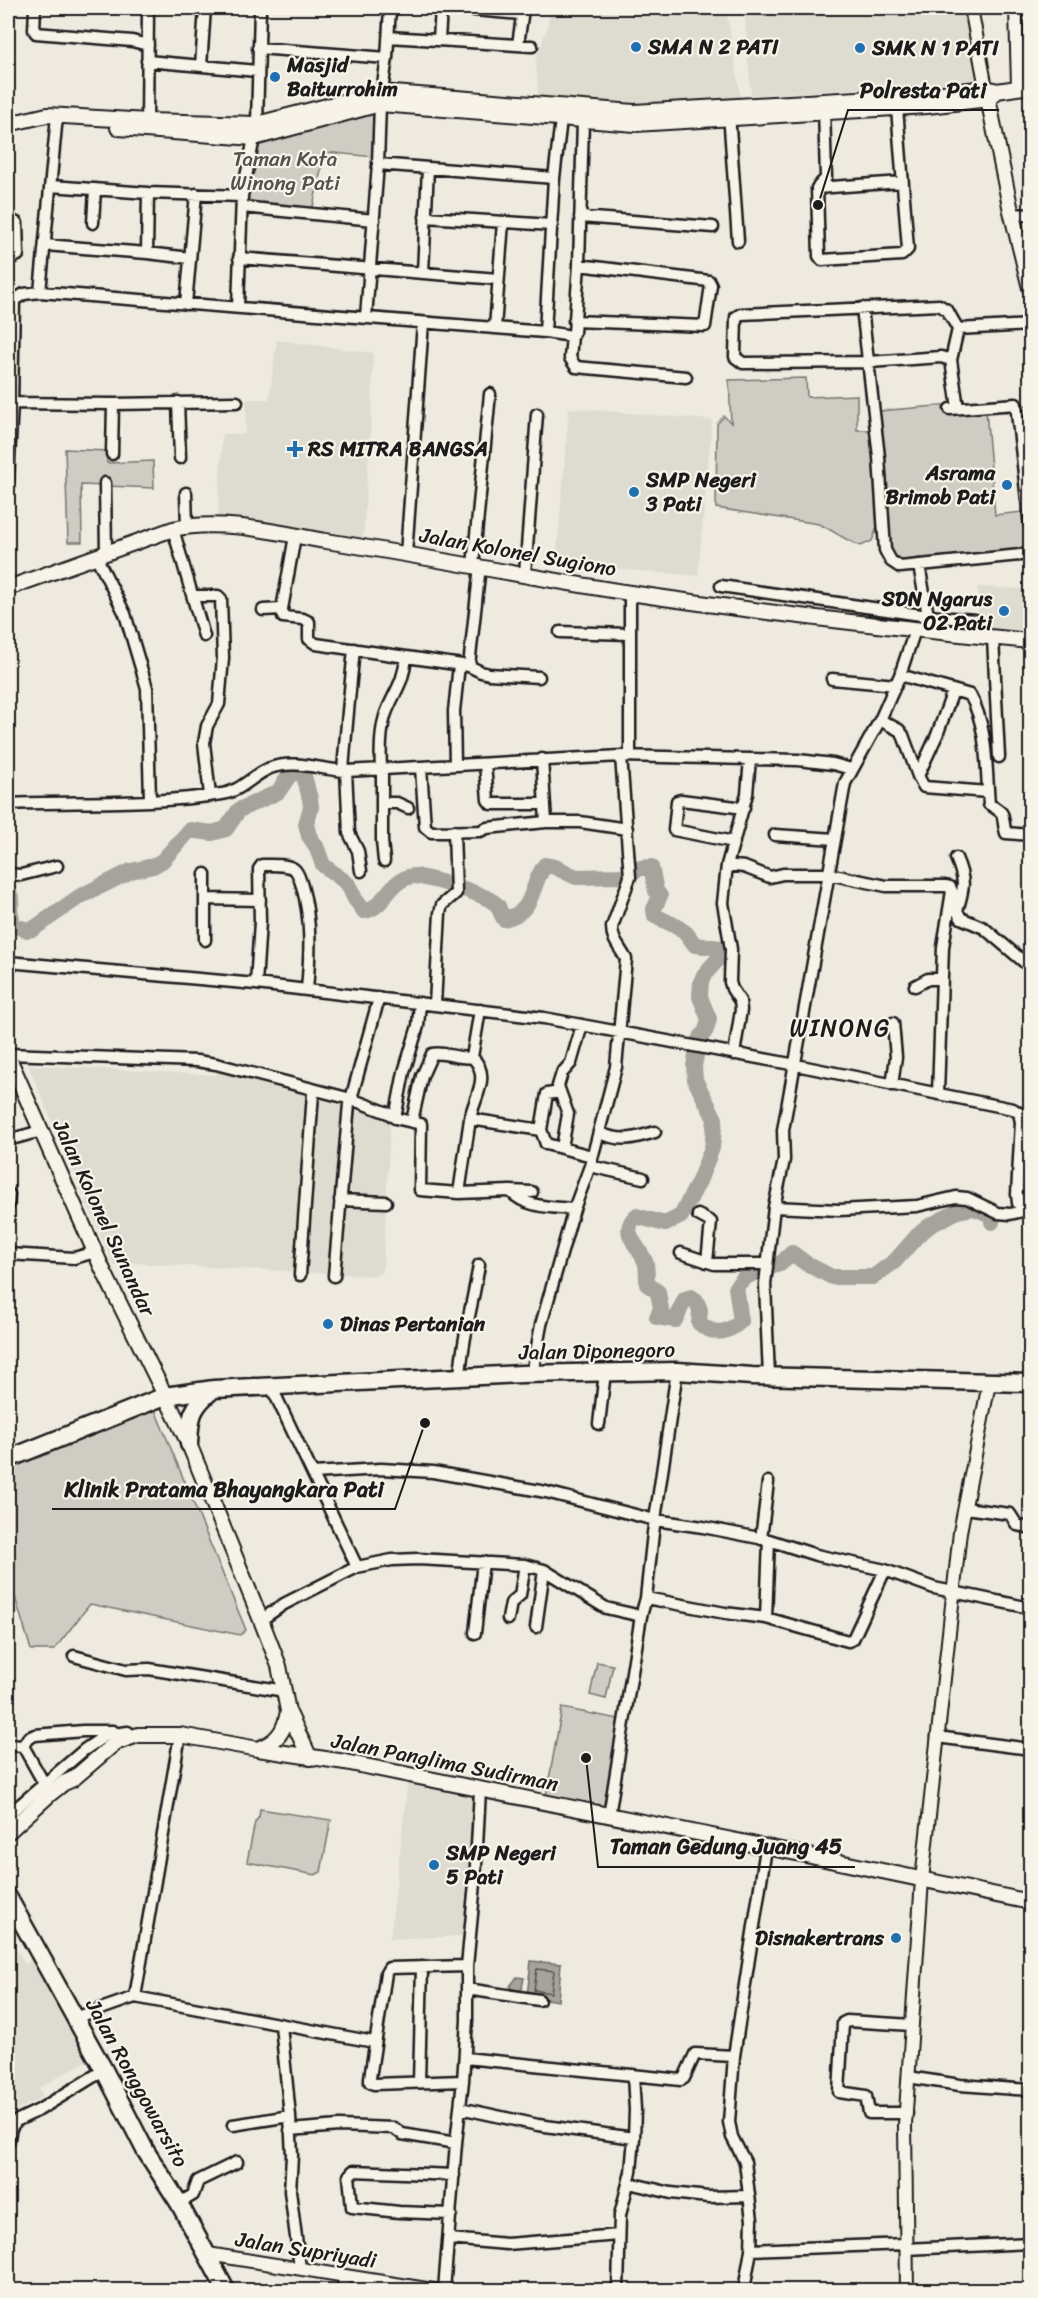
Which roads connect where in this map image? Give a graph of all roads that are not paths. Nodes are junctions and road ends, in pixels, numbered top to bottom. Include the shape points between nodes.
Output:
1 (35, 8) edge
2 (148, 8) edge
3 (205, 8) edge
4 (260, 8) edge
5 (390, 8) edge
6 (441, 8) edge
7 (452, 8) edge
8 (972, 8) edge
9 (1016, 8) edge
10 (522, 11) edge
11 (389, 37) junction
12 (439, 40) junction
13 (148, 45) junction
14 (518, 45) junction
15 (532, 46) dead end
16 (258, 48) junction
17 (387, 58) junction
18 (147, 61) junction
19 (201, 66) junction
20 (257, 71) junction
21 (1024, 87) edge
22 (991, 92) junction
23 (381, 98) junction
24 (895, 105) junction
25 (824, 107) junction
26 (562, 112) junction
27 (729, 112) junction
28 (635, 118) junction
29 (56, 119) junction
30 (583, 121) junction
31 (8, 124) edge
32 (257, 124) junction
33 (147, 126) junction
34 (8, 132) edge
35 (254, 138) junction
36 (378, 164) junction
37 (428, 168) junction
38 (554, 178) junction
39 (902, 182) junction
40 (51, 186) junction
41 (817, 188) junction
42 (95, 189) junction
43 (148, 193) junction
44 (196, 194) junction
45 (242, 196) junction
46 (242, 207) junction
47 (1012, 214) junction
48 (1030, 215) edge
49 (425, 217) junction
50 (580, 217) junction
51 (8, 219) edge
52 (374, 220) junction
53 (503, 222) junction
54 (93, 223) dead end
55 (552, 225) junction
56 (713, 227) dead end
57 (738, 241) dead end
58 (45, 245) junction
59 (147, 253) junction
60 (8, 257) edge
61 (190, 258) junction
62 (239, 258) junction
63 (1027, 260) edge
64 (579, 265) junction
65 (371, 270) junction
66 (423, 272) junction
67 (498, 279) junction
68 (1030, 288) edge
69 (40, 292) junction
70 (11, 300) edge
71 (186, 304) junction
72 (238, 307) junction
73 (862, 308) junction
74 (366, 317) junction
75 (574, 321) junction
76 (423, 323) junction
77 (1030, 325) edge
78 (495, 328) junction
79 (958, 328) junction
80 (546, 332) junction
81 (572, 336) junction
82 (9, 351) edge
83 (951, 360) junction
84 (870, 362) junction
85 (686, 377) dead end
86 (490, 394) dead end
87 (178, 402) junction
88 (237, 402) dead end
89 (10, 403) edge
90 (113, 404) junction
91 (537, 414) dead end
92 (9, 446) edge
93 (112, 454) dead end
94 (180, 458) dead end
95 (8, 480) edge
96 (105, 483) dead end
97 (186, 492) dead end
98 (1030, 526) edge
99 (180, 528) junction
100 (294, 536) junction
101 (101, 554) junction
102 (406, 554) junction
103 (1030, 554) edge
104 (476, 565) junction
105 (919, 565) junction
106 (525, 574) junction
107 (721, 586) dead end
108 (8, 588) edge
109 (630, 593) junction
110 (194, 596) junction
111 (282, 609) junction
112 (263, 610) dead end
113 (928, 616) junction
114 (975, 620) dead end
115 (915, 630) junction
116 (560, 632) dead end
117 (931, 632) junction
118 (629, 634) junction
119 (204, 636) dead end
120 (993, 638) junction
121 (1030, 641) edge
122 (354, 649) junction
123 (406, 657) junction
124 (464, 666) junction
125 (539, 677) dead end
126 (832, 679) dead end
127 (898, 680) junction
128 (952, 691) junction
129 (880, 720) junction
130 (625, 756) junction
131 (999, 757) dead end
132 (542, 759) junction
133 (750, 759) junction
134 (485, 764) junction
135 (455, 765) junction
136 (381, 768) junction
137 (421, 768) junction
138 (851, 769) junction
139 (344, 771) junction
140 (918, 776) junction
141 (988, 792) junction
142 (210, 795) junction
143 (150, 800) junction
144 (382, 802) junction
145 (8, 804) edge
146 (545, 804) junction
147 (502, 805) junction
148 (408, 808) dead end
149 (744, 808) junction
150 (546, 822) junction
151 (504, 826) junction
152 (627, 829) junction
153 (454, 831) junction
154 (775, 834) dead end
155 (1030, 835) edge
156 (835, 839) junction
157 (734, 842) junction
158 (956, 858) dead end
159 (384, 861) dead end
160 (57, 866) dead end
161 (727, 866) junction
162 (361, 871) dead end
163 (8, 874) edge
164 (205, 874) dead end
165 (829, 874) junction
166 (206, 898) junction
167 (260, 900) junction
168 (205, 940) dead end
169 (8, 962) edge
170 (1030, 967) edge
171 (942, 979) junction
172 (256, 984) junction
173 (915, 986) dead end
174 (307, 990) junction
175 (379, 998) junction
176 (420, 1003) junction
177 (435, 1004) junction
178 (480, 1010) junction
179 (892, 1023) dead end
180 (582, 1025) junction
181 (619, 1034) junction
182 (734, 1054) junction
183 (8, 1055) edge
184 (472, 1057) junction
185 (796, 1065) junction
186 (892, 1085) junction
187 (560, 1092) junction
188 (314, 1094) dead end
189 (938, 1094) junction
190 (350, 1102) junction
191 (395, 1118) junction
192 (470, 1119) junction
193 (412, 1121) junction
194 (541, 1130) junction
195 (41, 1131) junction
196 (655, 1132) dead end
197 (599, 1133) junction
198 (8, 1140) edge
199 (562, 1148) junction
200 (591, 1161) junction
201 (643, 1178) dead end
202 (510, 1191) junction
203 (532, 1192) dead end
204 (459, 1193) junction
205 (9, 1194) dead end
206 (340, 1200) junction
207 (386, 1202) dead end
208 (8, 1206) edge
209 (774, 1207) junction
210 (574, 1209) junction
211 (1027, 1211) edge
212 (698, 1215) dead end
213 (95, 1252) junction
214 (681, 1253) dead end
215 (8, 1254) edge
216 (706, 1262) junction
217 (766, 1264) junction
218 (479, 1265) dead end
219 (300, 1275) dead end
220 (334, 1276) dead end
221 (677, 1371) junction
222 (605, 1372) junction
223 (532, 1374) junction
224 (460, 1377) junction
225 (770, 1377) junction
226 (989, 1383) junction
227 (1030, 1383) edge
228 (271, 1386) junction
229 (214, 1389) junction
230 (165, 1396) junction
231 (599, 1424) dead end
232 (189, 1444) junction
233 (8, 1459) edge
234 (313, 1473) junction
235 (768, 1482) dead end
236 (965, 1508) junction
237 (655, 1520) junction
238 (1030, 1528) edge
239 (765, 1540) junction
240 (483, 1562) junction
241 (525, 1566) junction
242 (357, 1567) junction
243 (544, 1570) junction
244 (885, 1570) junction
245 (953, 1592) junction
246 (646, 1598) junction
247 (1030, 1608) edge
248 (641, 1616) junction
249 (766, 1618) junction
250 (508, 1619) dead end
251 (261, 1620) junction
252 (536, 1627) dead end
253 (475, 1633) dead end
254 (74, 1656) dead end
255 (285, 1691) junction
256 (288, 1711) junction
257 (128, 1732) junction
258 (180, 1735) junction
259 (937, 1737) junction
260 (8, 1745) edge
261 (23, 1746) junction
262 (258, 1749) junction
263 (1030, 1749) edge
264 (310, 1758) junction
265 (64, 1783) junction
266 (47, 1788) junction
267 (480, 1790) junction
268 (8, 1815) edge
269 (609, 1816) junction
270 (8, 1832) edge
271 (766, 1848) junction
272 (922, 1880) junction
273 (8, 1897) edge
274 (1030, 1902) edge
275 (467, 1966) junction
276 (422, 1967) junction
277 (467, 1989) junction
278 (135, 1997) junction
279 (539, 2000) dead end
280 (75, 2018) junction
281 (281, 2025) junction
282 (912, 2025) junction
283 (374, 2042) junction
284 (734, 2056) junction
285 (465, 2058) junction
286 (104, 2070) junction
287 (633, 2075) junction
288 (908, 2077) junction
289 (464, 2080) junction
290 (419, 2082) junction
291 (1030, 2090) edge
292 (460, 2108) junction
293 (907, 2113) junction
294 (290, 2116) junction
295 (233, 2125) dead end
296 (290, 2130) junction
297 (634, 2138) junction
298 (456, 2143) junction
299 (8, 2144) edge
300 (237, 2162) dead end
301 (454, 2175) junction
302 (629, 2183) junction
303 (749, 2196) junction
304 (179, 2203) junction
305 (451, 2214) junction
306 (619, 2235) junction
307 (449, 2239) junction
308 (1030, 2242) edge
309 (906, 2247) junction
310 (751, 2250) junction
311 (208, 2254) junction
312 (300, 2268) junction
313 (344, 2275) junction
314 (226, 2290) edge
315 (344, 2290) edge
316 (428, 2290) edge
317 (433, 2290) edge
318 (444, 2290) edge
319 (618, 2290) edge
320 (744, 2290) edge
321 (907, 2290) edge

1 - 13 street via 36,33
2 - 13 street
3 - 19 street
4 - 16 street
5 - 11 street
6 - 12 street
7 - 10 street
8 - 22 street
9 - 21 street
10 - 14 street
11 - 12 street
11 - 17 street
12 - 14 street
13 - 18 street
14 - 15 street
16 - 17 street
16 - 20 street
17 - 23 street
18 - 19 street
18 - 33 street
19 - 20 street
20 - 32 street
21 - 22 main road
22 - 24 main road
22 - 47 main road
23 - 26 main road
23 - 32 main road
23 - 35 main road
23 - 36 street
24 - 25 main road
24 - 39 street
25 - 27 main road
25 - 41 street via 826,178
26 - 28 main road
26 - 30 main road
26 - 38 street
27 - 28 main road
27 - 57 street
28 - 30 main road
29 - 31 main road via 31,118
29 - 33 main road
29 - 34 main road
29 - 40 street
30 - 50 street
32 - 33 main road
32 - 35 street
33 - 35 main road
35 - 45 street
36 - 37 street
36 - 52 street
37 - 38 street
37 - 49 street
38 - 55 street
39 - 41 street
39 - 41 street via 908,249 902,255 822,260
40 - 42 street
40 - 58 street
42 - 43 street
42 - 54 street
43 - 44 street
43 - 59 street
44 - 45 street
44 - 61 street
45 - 46 street
46 - 52 street
46 - 62 street
47 - 48 street
47 - 63 main road
49 - 53 street
49 - 66 street
50 - 56 street
50 - 64 street
51 - 60 street via 17,223 18,247 16,256
52 - 65 street
53 - 55 street
53 - 67 street
55 - 80 street
58 - 59 street
58 - 69 street
59 - 61 street
61 - 71 street
62 - 65 street
62 - 72 street
63 - 68 main road
64 - 75 street
64 - 75 street via 709,281 711,285 706,324 701,327
65 - 66 street
65 - 74 street
66 - 67 street
67 - 78 street
69 - 70 street
69 - 71 street
70 - 82 street
71 - 72 street
72 - 74 street
73 - 79 street via 939,304
73 - 84 street
73 - 84 street via 737,315 735,357 743,363
74 - 76 street
75 - 81 street
76 - 78 street
76 - 102 street
77 - 79 street
78 - 80 street
79 - 83 street
80 - 81 street
81 - 85 street via 570,358 576,366
82 - 89 street
83 - 84 street via 941,357
83 - 98 street via 954,409 1016,404
84 - 105 street via 885,550 900,567
86 - 104 street
87 - 88 street
87 - 90 street
87 - 94 street
89 - 90 street
89 - 92 street
90 - 93 street
91 - 106 street
92 - 95 street
96 - 101 street
97 - 99 street
99 - 100 main road, Jalan Kolonel Sugiono via 221,526
99 - 101 main road, Jalan Kolonel Sugiono
99 - 110 street
100 - 102 main road, Jalan Kolonel Sugiono
100 - 111 street
101 - 108 main road, Jalan Kolonel Sugiono
101 - 143 street via 147,688
102 - 104 main road, Jalan Kolonel Sugiono
103 - 105 street
104 - 106 main road, Jalan Kolonel Sugiono
104 - 124 street
105 - 113 street
106 - 109 main road, Jalan Kolonel Sugiono
107 - 113 street
109 - 115 main road, Jalan Kolonel Sugiono
109 - 118 street
110 - 119 street
110 - 142 street via 218,596 223,610 219,704 207,726 204,743
111 - 112 street
111 - 122 street via 283,617 309,622 309,639 316,644
113 - 114 street
113 - 117 street
115 - 117 main road, Jalan Kolonel Sugiono
115 - 127 street
116 - 118 street
117 - 120 main road, Jalan Kolonel Sugiono
118 - 130 street
120 - 121 main road, Jalan Kolonel Sugiono
120 - 131 street
122 - 123 street
122 - 139 street
123 - 124 street
123 - 136 street via 404,677 386,715
124 - 125 street via 489,674
124 - 135 street via 454,718
126 - 127 street
127 - 128 street
127 - 129 street
128 - 140 street
128 - 141 street via 968,694 974,703 983,735
129 - 138 street
129 - 140 street via 903,735
130 - 132 street
130 - 133 street
130 - 152 street
132 - 134 street
132 - 146 street
133 - 138 street via 798,760
133 - 149 street
134 - 135 street
134 - 147 street via 488,800
135 - 137 street
136 - 137 street
136 - 139 street
136 - 144 street
137 - 153 street via 425,827 431,832
138 - 156 street
139 - 142 street via 283,764 230,792
139 - 162 street via 349,833 358,851
140 - 141 street via 924,787
141 - 155 street via 989,804 1003,814 1006,834
142 - 143 street
143 - 145 street
144 - 148 street
144 - 159 street
146 - 147 street
146 - 150 street
147 - 151 street
149 - 157 street
149 - 157 street via 677,801 674,830
150 - 151 street
150 - 152 street
151 - 153 street
152 - 181 street via 630,874 612,927 612,936 626,959
153 - 177 street via 456,887 440,914
154 - 156 street
156 - 165 street
157 - 161 street
158 - 170 street via 964,886 957,911 961,918 984,928
160 - 163 street via 21,875
161 - 165 street via 744,867 770,877
161 - 182 street via 723,903 731,949 730,982 741,1010
164 - 166 street
165 - 171 street via 886,886 950,887
165 - 185 street
166 - 167 street
166 - 168 street
167 - 172 street
167 - 174 street via 260,866 292,868 297,872 310,923
169 - 172 street
171 - 173 street via 928,979
171 - 189 street
172 - 174 street
174 - 175 street
175 - 176 street
175 - 190 street
176 - 177 street
176 - 191 street
177 - 178 street
178 - 180 street
178 - 184 street
179 - 186 street via 897,1057
180 - 181 street
180 - 187 street via 572,1063 560,1080
181 - 182 street
181 - 197 street via 616,1067
182 - 185 street
183 - 190 street via 197,1061 249,1071
183 - 195 main road, Jalan Kolonel Sunandar
184 - 192 street via 480,1065 482,1084
184 - 193 street via 432,1054 422,1076
185 - 186 street
185 - 209 street
186 - 189 street
187 - 194 street via 547,1094
187 - 199 street via 568,1114
188 - 219 street
189 - 211 street via 1019,1113 1017,1194 1018,1203
190 - 191 street
190 - 206 street
191 - 193 street
192 - 194 street
192 - 204 street
193 - 204 street via 422,1126 420,1191
194 - 199 street via 546,1144
195 - 198 street
195 - 213 main road, Jalan Kolonel Sunandar
196 - 197 street via 617,1140
197 - 200 street
199 - 200 street
200 - 201 street
200 - 210 street
202 - 203 street
202 - 204 street
202 - 210 street via 533,1204
205 - 208 street
206 - 207 street
206 - 220 street
209 - 211 street via 839,1210 917,1206 956,1197 998,1213
209 - 217 street
210 - 223 street via 541,1325
212 - 216 street via 711,1222
213 - 215 street via 74,1258
213 - 230 main road, Jalan Kolonel Sunandar
214 - 216 street
216 - 217 street
217 - 225 street
218 - 224 street
221 - 222 main road, Jalan Diponegoro
221 - 225 main road, Jalan Diponegoro
221 - 237 street
222 - 223 main road, Jalan Diponegoro
222 - 231 street
223 - 224 main road, Jalan Diponegoro
224 - 228 main road, Jalan Diponegoro
225 - 226 main road, Jalan Diponegoro
226 - 227 main road, Jalan Diponegoro
226 - 236 street
228 - 229 main road, Jalan Diponegoro
228 - 234 street
229 - 230 main road, Jalan Diponegoro
229 - 232 main road via 193,1409
230 - 232 main road, Jalan Kolonel Sunandar
230 - 233 main road, Jalan Diponegoro
232 - 251 main road, Jalan Kolonel Sunandar
234 - 237 street via 381,1469 433,1472 546,1492
234 - 242 street
235 - 239 street
236 - 238 street via 1010,1514 1017,1526
236 - 245 street
237 - 239 street
237 - 246 street
239 - 244 street
239 - 249 street
240 - 241 street
240 - 242 street via 392,1560
240 - 253 street
241 - 243 street
241 - 250 street via 520,1595 511,1603
242 - 251 street
243 - 248 street via 606,1608
243 - 252 street
244 - 245 street
244 - 249 street via 853,1639 848,1641
245 - 247 street
245 - 259 street
246 - 248 street
246 - 249 street
248 - 269 street
251 - 255 main road, Jalan Kolonel Sunandar
254 - 255 street via 122,1669 149,1669
255 - 256 main road, Jalan Kolonel Sunandar
256 - 262 main road via 279,1736
256 - 264 main road
257 - 258 main road via 156,1729
257 - 261 street via 35,1735
257 - 265 main road via 99,1748
257 - 266 street via 106,1735
258 - 262 main road, Jalan Panglima Sudirman
258 - 265 main road via 138,1735 121,1740
258 - 278 street
259 - 263 street
259 - 272 street
260 - 261 street
261 - 266 street
262 - 264 main road, Jalan Panglima Sudirman
264 - 267 main road, Jalan Panglima Sudirman
265 - 266 main road
266 - 268 street
266 - 270 main road
267 - 269 main road, Jalan Panglima Sudirman
267 - 275 street
269 - 271 main road, Jalan Panglima Sudirman
271 - 272 main road, Jalan Panglima Sudirman
271 - 284 street
272 - 274 main road, Jalan Panglima Sudirman
272 - 282 street
273 - 280 main road, Jalan Ronggowarsito
275 - 276 street
275 - 277 street
276 - 283 street via 391,1967 386,1972
276 - 290 street
277 - 279 street
277 - 285 street
278 - 280 street
278 - 281 street
280 - 286 main road, Jalan Ronggowarsito
281 - 283 street
281 - 294 street
282 - 288 street
282 - 293 street via 843,2023 840,2073 839,2092 866,2096 868,2113
283 - 290 street via 372,2083
284 - 287 street via 695,2054 681,2080
284 - 303 street via 729,2122 732,2138 745,2162
285 - 287 street
285 - 289 street
286 - 299 street via 16,2121 10,2128
286 - 304 main road, Jalan Ronggowarsito via 145,2150
287 - 297 street
288 - 291 street
288 - 293 street
289 - 290 street
289 - 292 street
292 - 297 street via 538,2125
292 - 298 street
293 - 309 street
294 - 295 street
294 - 296 street
296 - 298 street via 339,2126 394,2128 402,2134
296 - 312 street via 290,2192
297 - 302 street
298 - 301 street
300 - 304 street via 200,2180 193,2195
301 - 305 street
301 - 305 street via 353,2171 349,2176 352,2207
302 - 303 street via 671,2193
302 - 306 street
303 - 310 street
304 - 311 main road, Jalan Ronggowarsito
305 - 307 street
306 - 307 street via 507,2244
306 - 319 street
307 - 318 street
308 - 309 street
309 - 310 street
309 - 321 street
310 - 320 street
311 - 312 street, Jalan Supriyadi
311 - 314 main road, Jalan Ronggowarsito
312 - 313 street, Jalan Supriyadi
313 - 315 street
313 - 316 street, Jalan Supriyadi
316 - 317 street, Jalan Supriyadi

